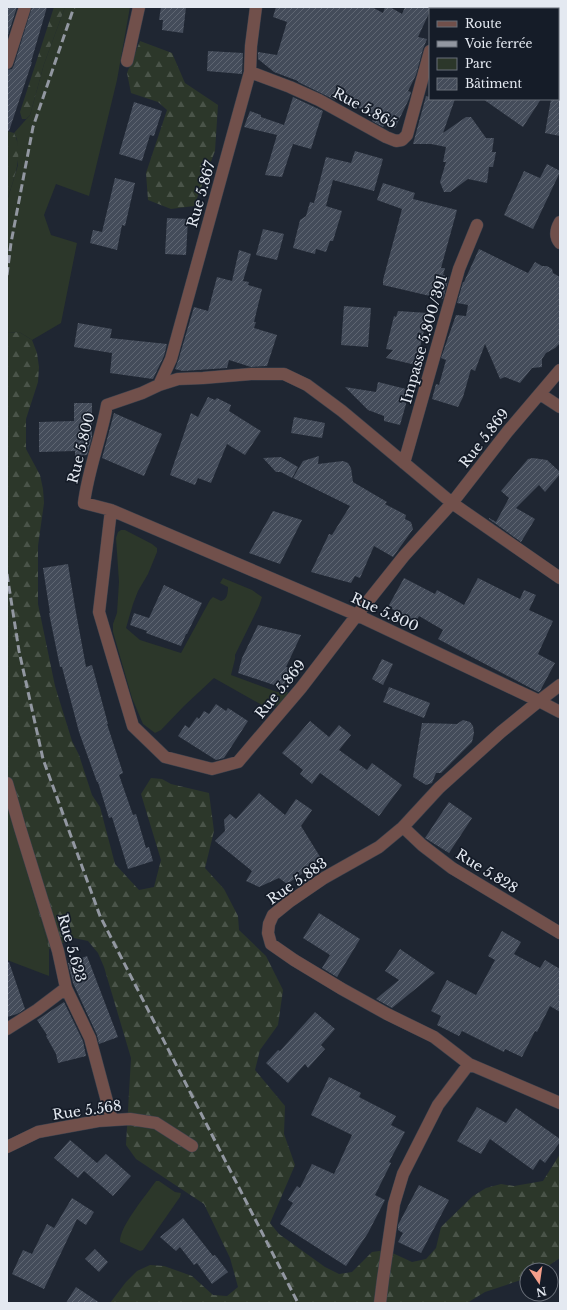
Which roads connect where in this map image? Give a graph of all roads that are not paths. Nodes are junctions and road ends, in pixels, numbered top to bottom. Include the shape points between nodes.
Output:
1 (25, 7) edge
2 (139, 7) edge
3 (256, 7) edge
4 (429, 55) edge
5 (127, 62) dead end
6 (7, 63) edge
7 (250, 72) junction
8 (560, 222) edge
9 (477, 225) dead end
10 (560, 243) edge
11 (560, 370) edge
12 (159, 385) junction
13 (540, 394) junction
14 (560, 407) edge
15 (404, 463) junction
16 (452, 503) junction
17 (111, 510) junction
18 (560, 578) edge
19 (357, 615) junction
20 (560, 685) edge
21 (539, 701) junction
22 (560, 712) edge
23 (7, 783) edge
24 (403, 827) junction
25 (560, 933) edge
26 (66, 988) junction
27 (7, 1029) edge
28 (469, 1064) junction
29 (560, 1103) edge
30 (112, 1120) junction
31 (192, 1146) dead end
32 (7, 1147) edge
33 (380, 1303) edge

1 - 6 street
2 - 5 street
3 - 7 street, Rue 5.867
4 - 7 street, Rue 5.865 via 407,135 396,141 318,100
7 - 12 street, Rue 5.867 via 172,359
8 - 10 street via 556,233
9 - 15 street, Impasse 5.800/391 via 459,269
11 - 13 street, Rue 5.869
12 - 15 street, Rue 5.800 via 178,379 284,374 307,385 342,410
12 - 17 street, Rue 5.800 via 107,406 84,503
13 - 14 street
13 - 16 street, Rue 5.869
15 - 16 street, Rue 5.800
16 - 18 street, Rue 5.800
16 - 19 street, Rue 5.869 via 404,556
17 - 19 street, Rue 5.800
17 - 19 street, Rue 5.869 via 99,612 133,726 165,757 212,769 238,762 301,688
19 - 21 street, Rue 5.800
20 - 21 street, Rue 5.883
21 - 22 street, Rue 5.800
21 - 24 street, Rue 5.883 via 439,788
23 - 26 street, Rue 5.623 via 58,951
24 - 25 street, Rue 5.828 via 452,868
24 - 28 street, Rue 5.883 via 379,847 324,878 273,915 268,933 271,944 342,989 434,1037
26 - 27 street
26 - 30 street, Rue 5.623 via 90,1038
28 - 29 street, Rue 5.883
28 - 33 street via 438,1105 403,1174 394,1204
30 - 31 street, Rue 5.568 via 130,1118 156,1123
30 - 32 street, Rue 5.568 via 98,1120 38,1132

